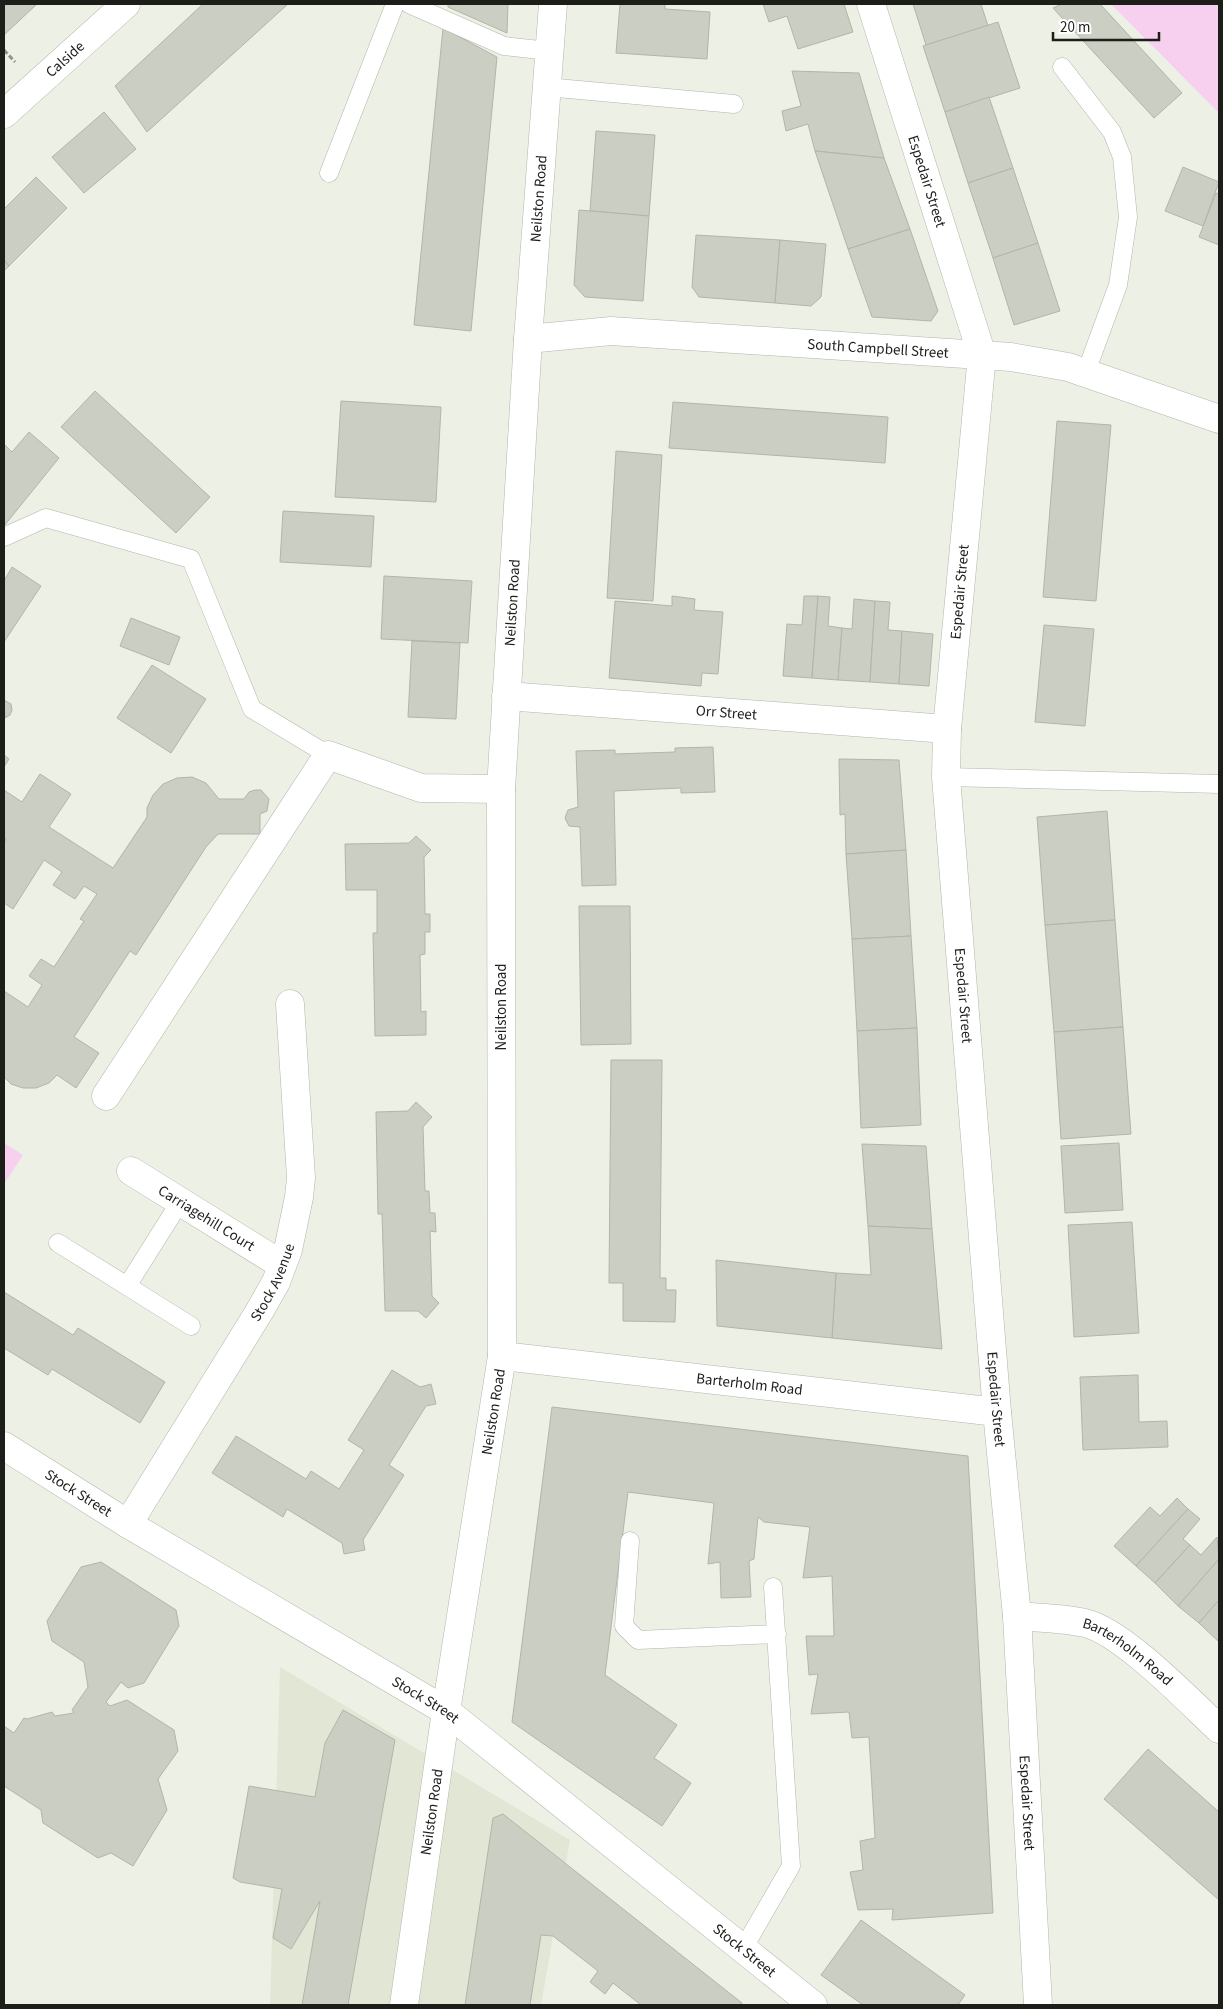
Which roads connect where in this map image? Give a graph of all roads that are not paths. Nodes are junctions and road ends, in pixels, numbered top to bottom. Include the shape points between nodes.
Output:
1 (126, 4) edge
2 (395, 4) edge
3 (409, 4) edge
4 (553, 4) edge
5 (871, 4) edge
6 (548, 51) junction
7 (1062, 66) dead end
8 (546, 87) junction
9 (734, 104) dead end
10 (4, 114) edge
11 (329, 173) dead end
12 (528, 339) junction
13 (982, 354) junction
14 (1086, 372) junction
15 (1219, 419) edge
16 (4, 537) edge
17 (506, 696) junction
18 (947, 729) junction
19 (328, 755) junction
20 (946, 777) junction
21 (1219, 784) edge
22 (501, 789) junction
23 (290, 1004) dead end
24 (106, 1096) dead end
25 (131, 1171) dead end
26 (180, 1202) junction
27 (58, 1243) dead end
28 (282, 1265) junction
29 (127, 1286) junction
30 (191, 1326) dead end
31 (502, 1356) junction
32 (997, 1412) junction
33 (4, 1446) edge
34 (128, 1524) junction
35 (630, 1541) dead end
36 (773, 1587) dead end
37 (1017, 1616) junction
38 (777, 1634) junction
39 (446, 1711) junction
40 (1219, 1729) edge
41 (743, 1949) junction
42 (404, 2005) edge
43 (814, 2005) edge
44 (1038, 2005) edge

1 - 10 street, Calside
2 - 11 lane
3 - 6 lane via 504,46
4 - 6 street, Neilston Road
5 - 13 street, Espedair Street
6 - 8 street, Neilston Road
7 - 14 lane via 1112,132 1122,157 1128,217 1118,285
8 - 9 lane
8 - 12 street, Neilston Road
12 - 13 street, South Campbell Street via 611,330
12 - 17 street, Neilston Road
13 - 14 street, South Campbell Street
13 - 18 street, Espedair Street
14 - 15 street, South Campbell Street
16 - 19 lane via 46,518 191,559 252,709
17 - 18 street, Orr Street
17 - 22 street, Neilston Road
18 - 20 street, Espedair Street
19 - 22 street via 421,788
19 - 24 street
20 - 21 lane
20 - 32 street, Espedair Street
22 - 31 street, Neilston Road
23 - 28 street, Stock Avenue via 301,1178 296,1217
25 - 26 street, Carriagehill Court
26 - 28 street, Carriagehill Court
26 - 29 lane
27 - 29 lane
28 - 34 street, Stock Avenue via 259,1312
29 - 30 lane
31 - 32 street, Barterholm Road
31 - 39 street, Neilston Road
32 - 37 street, Espedair Street
33 - 34 street, Stock Street
34 - 39 street, Stock Street
35 - 38 lane via 624,1626 638,1640
36 - 38 lane
37 - 40 street, Barterholm Road via 1086,1624 1117,1640 1141,1657
37 - 44 street, Espedair Street
38 - 41 lane via 791,1866
39 - 41 street, Stock Street
39 - 42 street, Neilston Road
41 - 43 street, Stock Street

